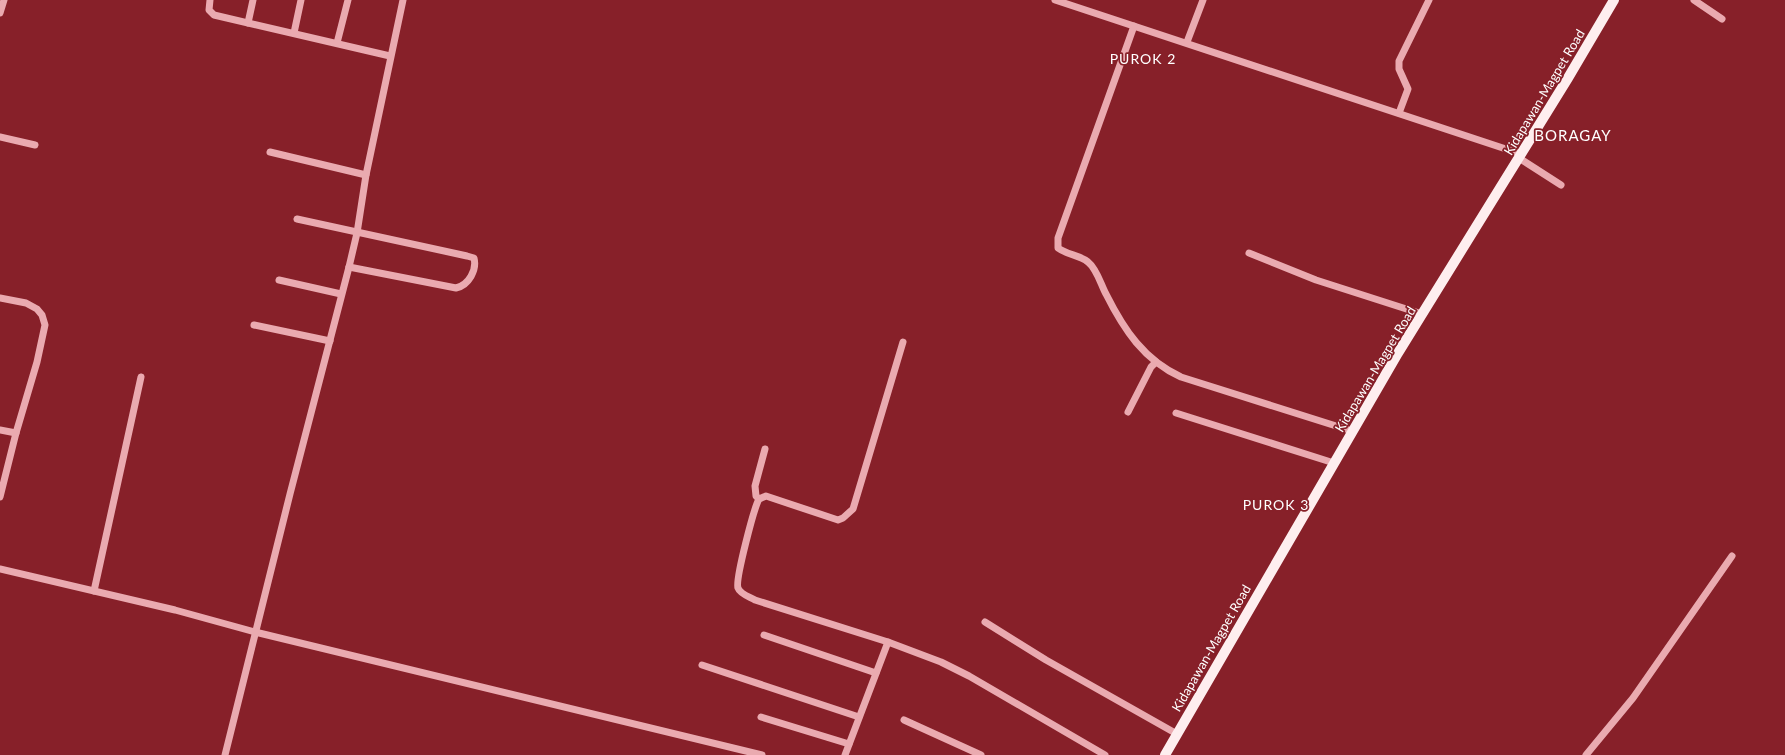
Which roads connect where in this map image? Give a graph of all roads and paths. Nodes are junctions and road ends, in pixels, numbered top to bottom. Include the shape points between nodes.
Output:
1 (4, 0) edge
2 (210, 0) edge
3 (253, 0) edge
4 (301, 0) edge
5 (348, 0) edge
6 (403, 0) edge
7 (1055, 0) edge
8 (1203, 0) edge
9 (1429, 0) edge
10 (1614, 0) edge
11 (1694, 0) edge
12 (0, 13) edge
13 (1722, 20) dead end
14 (248, 23) junction
15 (1134, 26) junction
16 (294, 33) junction
17 (1186, 42) junction
18 (337, 43) junction
19 (390, 56) junction
20 (1398, 113) junction
21 (0, 137) edge
22 (35, 145) dead end
23 (270, 152) dead end
24 (1520, 156) junction
25 (366, 175) junction
26 (1561, 185) dead end
27 (297, 219) dead end
28 (357, 233) junction
29 (1249, 253) dead end
30 (349, 267) junction
31 (279, 280) dead end
32 (341, 294) junction
33 (0, 298) edge
34 (1422, 314) junction
35 (254, 325) dead end
36 (330, 341) junction
37 (903, 342) dead end
38 (1156, 362) junction
39 (141, 377) dead end
40 (1128, 412) dead end
41 (1176, 413) dead end
42 (0, 430) edge
43 (1352, 431) junction
44 (16, 433) junction
45 (765, 449) dead end
46 (1334, 463) junction
47 (0, 497) edge
48 (759, 499) junction
49 (1732, 556) dead end
50 (0, 569) edge
51 (94, 591) junction
52 (985, 622) dead end
53 (255, 632) junction
54 (764, 635) dead end
55 (888, 642) junction
56 (702, 665) dead end
57 (876, 673) junction
58 (761, 717) dead end
59 (859, 717) junction
60 (904, 720) dead end
61 (1177, 734) junction
62 (849, 744) junction
63 (225, 755) edge
64 (762, 755) edge
65 (845, 755) edge
66 (981, 755) edge
67 (1105, 755) edge
68 (1165, 755) edge
69 (1586, 755) edge

1 - 12 street
2 - 14 street via 211,13
3 - 14 street
4 - 16 street
5 - 18 street
6 - 19 street
7 - 15 street
8 - 17 street
9 - 20 street via 1398,61 1408,89
10 - 24 main road, Kidapawan-Magpet Road
11 - 13 street
14 - 16 street
15 - 17 street
15 - 38 street via 1057,243 1061,250 1089,262 1117,315
16 - 18 street
17 - 20 street
18 - 19 street
19 - 25 street
20 - 24 street
21 - 22 street
23 - 25 street
24 - 26 street
24 - 34 main road, Kidapawan-Magpet Road
25 - 28 street
27 - 28 street
28 - 30 street
28 - 30 street via 474,258 474,267 468,281 456,288
29 - 34 street via 1316,280
30 - 32 street
31 - 32 street
32 - 36 street
33 - 44 street via 26,303 37,309 45,325
34 - 43 main road, Kidapawan-Magpet Road
35 - 36 street
36 - 53 street
37 - 48 street via 853,510 844,518 834,519 766,496
38 - 40 street
38 - 43 street via 1181,377
39 - 51 street
41 - 46 street
42 - 44 street
43 - 46 main road, Kidapawan-Magpet Road
44 - 47 street
45 - 48 street via 755,486
46 - 61 main road, Kidapawan-Magpet Road
48 - 55 street via 739,571 738,588 741,592 755,600
49 - 69 street via 1633,698
50 - 51 street
51 - 53 street
52 - 61 street via 1046,660
53 - 63 street
53 - 64 street
54 - 57 street
55 - 57 street
55 - 67 street via 970,676
56 - 59 street
57 - 59 street
58 - 62 street
59 - 62 street
60 - 66 street
61 - 68 main road, Kidapawan-Magpet Road
62 - 65 street

